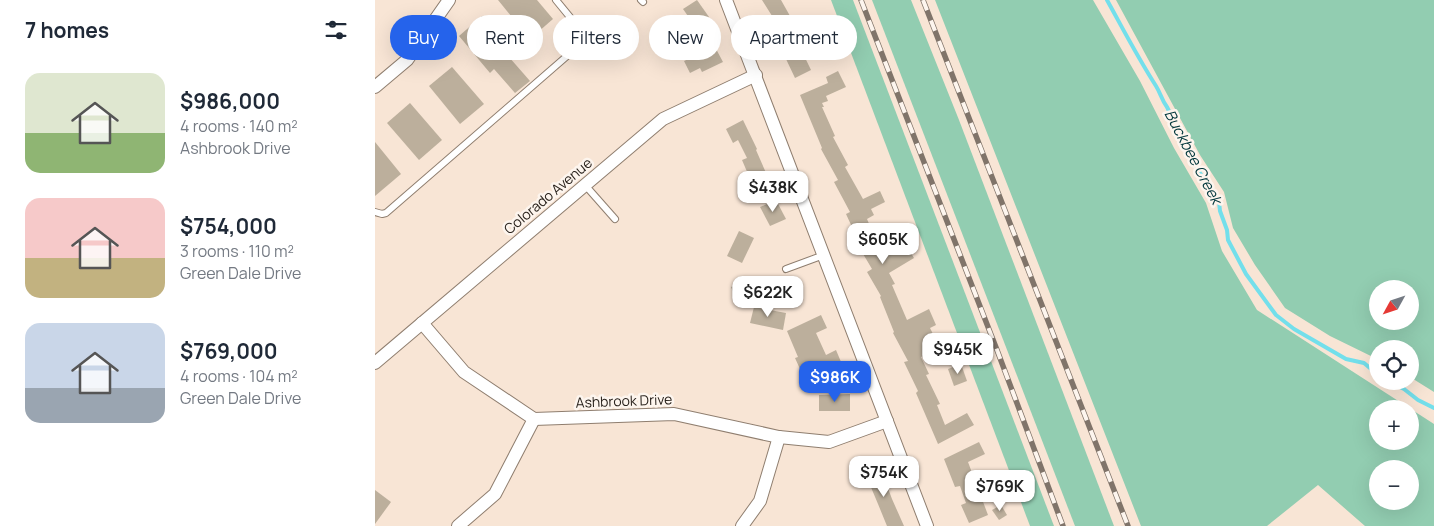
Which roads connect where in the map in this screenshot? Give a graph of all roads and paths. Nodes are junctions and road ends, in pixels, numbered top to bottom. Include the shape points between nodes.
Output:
1 (449, 0) edge
2 (556, 0) edge
3 (726, 0) edge
4 (756, 75) junction
5 (375, 87) edge
6 (585, 185) junction
7 (375, 212) edge
8 (615, 219) dead end
9 (824, 255) junction
10 (786, 269) dead end
11 (422, 323) junction
12 (375, 363) edge
13 (534, 419) junction
14 (887, 421) junction
15 (779, 437) junction
16 (458, 526) edge
17 (742, 526) edge
18 (927, 526) edge

1 - 5 street via 407,60
2 - 7 lane via 583,33 582,43 386,213
3 - 4 street
4 - 6 street, Colorado Avenue via 663,119
4 - 9 street
6 - 8 lane
6 - 11 street, Colorado Avenue
9 - 10 lane
9 - 14 street
11 - 12 street, Colorado Avenue
11 - 13 street via 464,372
13 - 15 street, Ashbrook Drive via 674,414
13 - 16 street via 495,494
14 - 15 street, Ashbrook Drive via 829,442
14 - 18 street
15 - 17 street via 760,501

